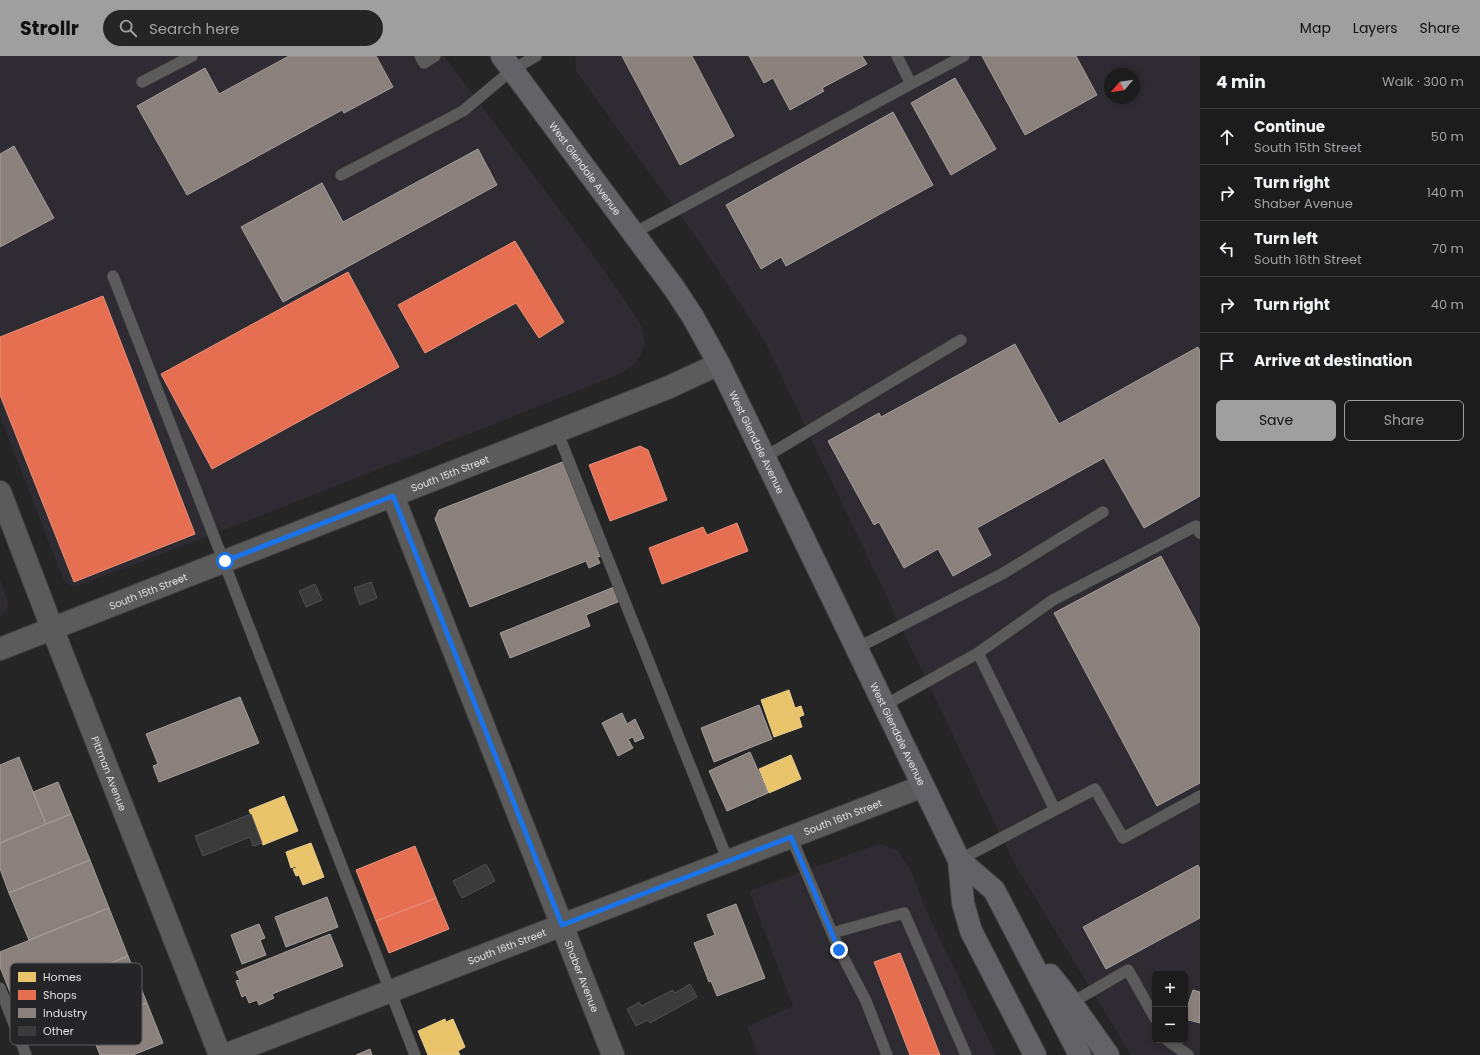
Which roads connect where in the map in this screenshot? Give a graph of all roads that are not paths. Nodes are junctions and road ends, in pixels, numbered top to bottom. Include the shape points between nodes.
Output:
1 (192, 56) edge
2 (420, 56) edge
3 (435, 56) edge
4 (536, 56) edge
5 (897, 56) edge
6 (964, 56) edge
7 (507, 63) edge
8 (142, 82) dead end
9 (911, 84) junction
10 (341, 175) dead end
11 (634, 233) junction
12 (113, 276) dead end
13 (961, 340) dead end
14 (719, 364) junction
15 (557, 431) junction
16 (764, 457) junction
17 (0, 492) edge
18 (393, 496) junction
19 (1103, 512) dead end
20 (1200, 533) edge
21 (225, 561) junction
22 (52, 628) junction
23 (857, 648) junction
24 (0, 649) edge
25 (978, 653) junction
26 (885, 705) junction
27 (923, 786) junction
28 (1200, 796) edge
29 (1055, 810) junction
30 (791, 837) junction
31 (959, 860) junction
32 (728, 861) junction
33 (562, 925) junction
34 (832, 933) junction
35 (1017, 934) junction
36 (0, 988) edge
37 (391, 991) junction
38 (1071, 1003) junction
39 (1152, 1013) edge
40 (10, 1014) edge
41 (1024, 1033) junction
42 (1171, 1043) edge
43 (22, 1045) edge
44 (26, 1055) edge
45 (220, 1055) edge
46 (225, 1055) edge
47 (415, 1055) edge
48 (613, 1055) edge
49 (887, 1055) edge
50 (966, 1055) edge
51 (1032, 1055) edge
52 (1035, 1055) edge
53 (1080, 1055) edge
54 (1108, 1055) edge
55 (1188, 1055) edge

1 - 8 lane
2 - 3 lane via 424,63
4 - 7 lane
5 - 9 lane
6 - 9 lane
7 - 10 lane via 463,111
7 - 11 main road, West Glendale Avenue
9 - 11 lane
11 - 14 main road, West Glendale Avenue via 693,317
12 - 21 lane
13 - 16 lane
14 - 15 street, South 15th Street via 667,388
14 - 16 main road, West Glendale Avenue
15 - 18 street, South 15th Street
15 - 32 lane
16 - 23 main road, West Glendale Avenue
17 - 22 street, Pittman Avenue
18 - 21 street, South 15th Street
18 - 33 street, Shaber Avenue
19 - 23 lane via 1002,574
20 - 25 lane via 1196,526 1053,600
21 - 22 street, South 15th Street
21 - 37 lane
22 - 24 street, South 15th Street
22 - 45 street, Pittman Avenue
23 - 26 main road, West Glendale Avenue
25 - 26 lane
25 - 29 lane
26 - 27 main road, West Glendale Avenue
27 - 30 street, South 16th Street
27 - 31 main road, West Glendale Avenue
28 - 29 lane via 1123,838 1095,789
29 - 31 lane
30 - 32 street, South 16th Street
30 - 34 lane
31 - 35 main road, West Glendale Avenue via 994,890
31 - 41 main road, West Glendale Avenue via 963,903 970,931
32 - 33 street, South 16th Street
33 - 37 street, South 16th Street
33 - 48 street, Shaber Avenue
34 - 49 lane via 866,1001
34 - 50 lane via 904,913
35 - 38 main road
35 - 53 main road, West Glendale Avenue
36 - 40 lane
37 - 46 street, South 16th Street
37 - 47 lane
38 - 39 lane via 1128,970
38 - 54 main road
41 - 51 main road
41 - 52 main road, West Glendale Avenue
42 - 55 lane
43 - 44 lane

